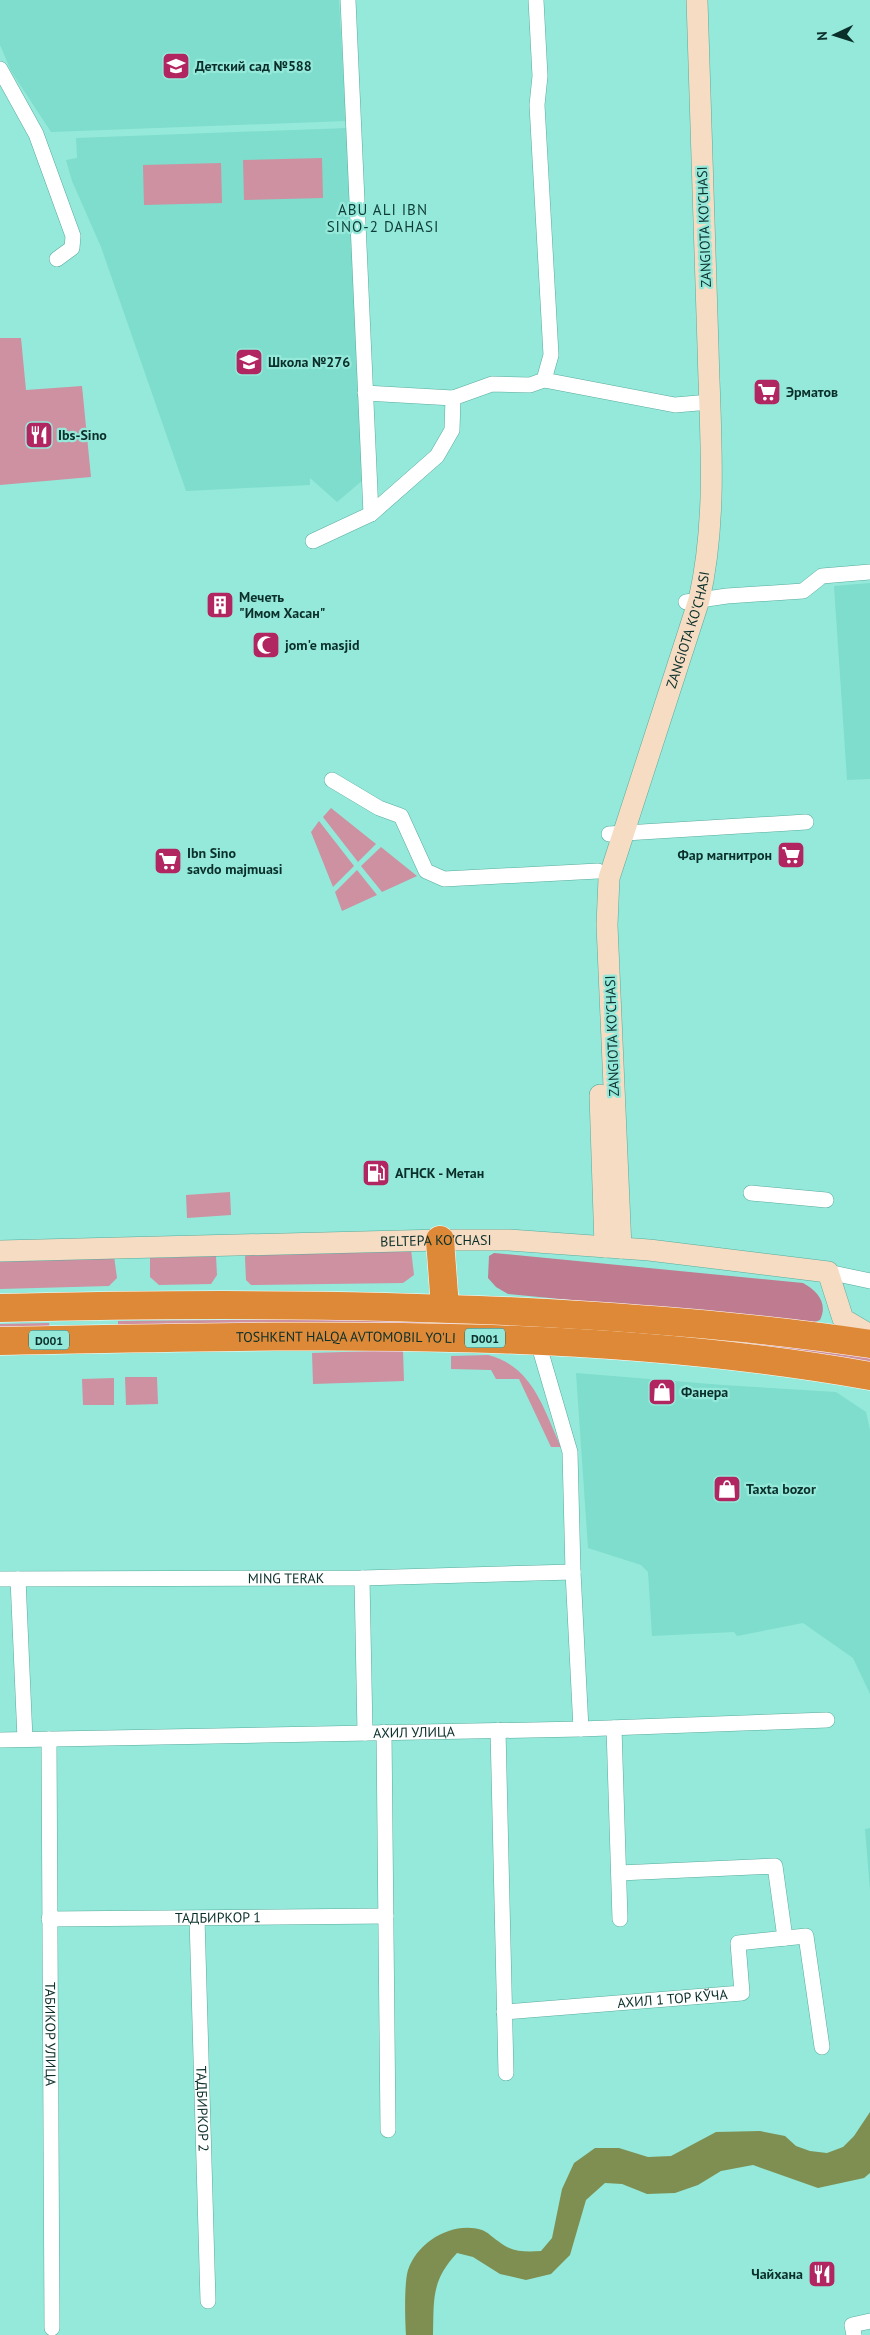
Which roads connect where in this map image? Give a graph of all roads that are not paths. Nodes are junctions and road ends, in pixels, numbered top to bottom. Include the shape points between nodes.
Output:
1 (348, 0) edge
2 (536, 0) edge
3 (684, 0) edge
4 (697, 0) edge
5 (0, 69) edge
6 (57, 260) dead end
7 (544, 380) junction
8 (365, 392) junction
9 (453, 398) junction
10 (704, 403) junction
11 (371, 514) junction
12 (313, 542) dead end
13 (870, 572) edge
14 (693, 601) junction
15 (332, 780) dead end
16 (806, 822) dead end
17 (615, 834) junction
18 (598, 871) junction
19 (751, 1193) dead end
20 (826, 1200) dead end
21 (440, 1240) junction
22 (613, 1248) junction
23 (0, 1251) edge
24 (828, 1272) junction
25 (870, 1281) edge
26 (98, 1306) junction
27 (445, 1307) junction
28 (0, 1308) edge
29 (843, 1319) junction
30 (870, 1335) edge
31 (815, 1336) junction
32 (99, 1339) junction
33 (537, 1339) junction
34 (0, 1341) edge
35 (870, 1344) edge
36 (870, 1376) edge
37 (573, 1572) junction
38 (18, 1578) junction
39 (362, 1578) junction
40 (0, 1579) edge
41 (827, 1720) dead end
42 (614, 1728) junction
43 (581, 1729) junction
44 (498, 1730) junction
45 (384, 1732) junction
46 (365, 1733) junction
47 (49, 1739) junction
48 (0, 1740) edge
49 (25, 1740) junction
50 (619, 1874) junction
51 (386, 1916) junction
52 (197, 1918) junction
53 (49, 1919) junction
54 (620, 1919) dead end
55 (785, 1938) junction
56 (504, 2012) junction
57 (822, 2047) dead end
58 (506, 2073) dead end
59 (388, 2130) dead end
60 (208, 2301) dead end
61 (870, 2321) edge
62 (52, 2328) dead end
63 (854, 2335) edge

1 - 8 street
2 - 7 street via 540,76 537,106 551,355
3 - 10 main road, ZANGIOTA KO'CHASI
4 - 10 main road, ZANGIOTA KO'CHASI
5 - 6 street via 36,134 73,236 72,248
7 - 9 street via 530,385 492,384
7 - 10 street via 675,405
8 - 9 street
8 - 11 street
9 - 11 street via 452,430 436,456
10 - 14 main road, ZANGIOTA KO'CHASI via 710,510 706,562
11 - 12 street
13 - 14 street via 822,576 803,591
14 - 17 main road, ZANGIOTA KO'CHASI
15 - 18 street via 380,808 401,816 426,871 434,876 444,879
16 - 17 street
17 - 18 main road, ZANGIOTA KO'CHASI
17 - 22 main road, ZANGIOTA KO'CHASI via 607,924
18 - 22 main road, ZANGIOTA KO'CHASI via 594,918
19 - 20 street
21 - 22 main road, BELTEPA KO'CHASI via 509,1240
21 - 23 main road, BELTEPA KO'CHASI
21 - 27 highway
22 - 24 main road, BELTEPA KO'CHASI
24 - 25 street, BELTEPA KO'CHASI
24 - 29 main road
26 - 27 highway, D001
26 - 28 highway, D001
26 - 32 highway
27 - 31 highway, D001 via 676,1322
29 - 30 main road
29 - 31 main road
31 - 35 highway, D001
32 - 33 highway, TOSHKENT HALQA AVTOMOBIL YO'LI / D001 via 439,1336
32 - 34 highway, TOSHKENT HALQA AVTOMOBIL YO'LI / D001
33 - 36 highway, TOSHKENT HALQA AVTOMOBIL YO'LI / D001 via 683,1352
33 - 37 street via 570,1452
37 - 39 street, MING TERAK
37 - 43 street
38 - 39 street, MING TERAK
38 - 40 street, MING TERAK
38 - 49 street
39 - 46 street
41 - 42 street, АХИЛ УЛИЦА
42 - 43 street, АХИЛ УЛИЦА
42 - 50 street
43 - 44 street, АХИЛ УЛИЦА
44 - 45 street, АХИЛ УЛИЦА
44 - 56 street
45 - 46 street, АХИЛ УЛИЦА
45 - 51 street
46 - 47 street, АХИЛ УЛИЦА
47 - 49 street, АХИЛ УЛИЦА
47 - 53 street, ТАБИКОР УЛИЦА
48 - 49 street, АХИЛ УЛИЦА
50 - 54 street
50 - 55 street via 775,1866
51 - 52 street, ТАДБИРКОР 1
51 - 59 street
52 - 53 street, ТАДБИРКОР 1
52 - 60 street, ТАДБИРКОР 2
53 - 62 street, ТАБИКОР УЛИЦА
55 - 56 street, АХИЛ 1 ТОР КЎЧА via 738,1943 742,1993
55 - 57 street, АХИЛ 1 ТОР КЎЧА via 806,1936
56 - 58 street
61 - 63 street via 852,2325

